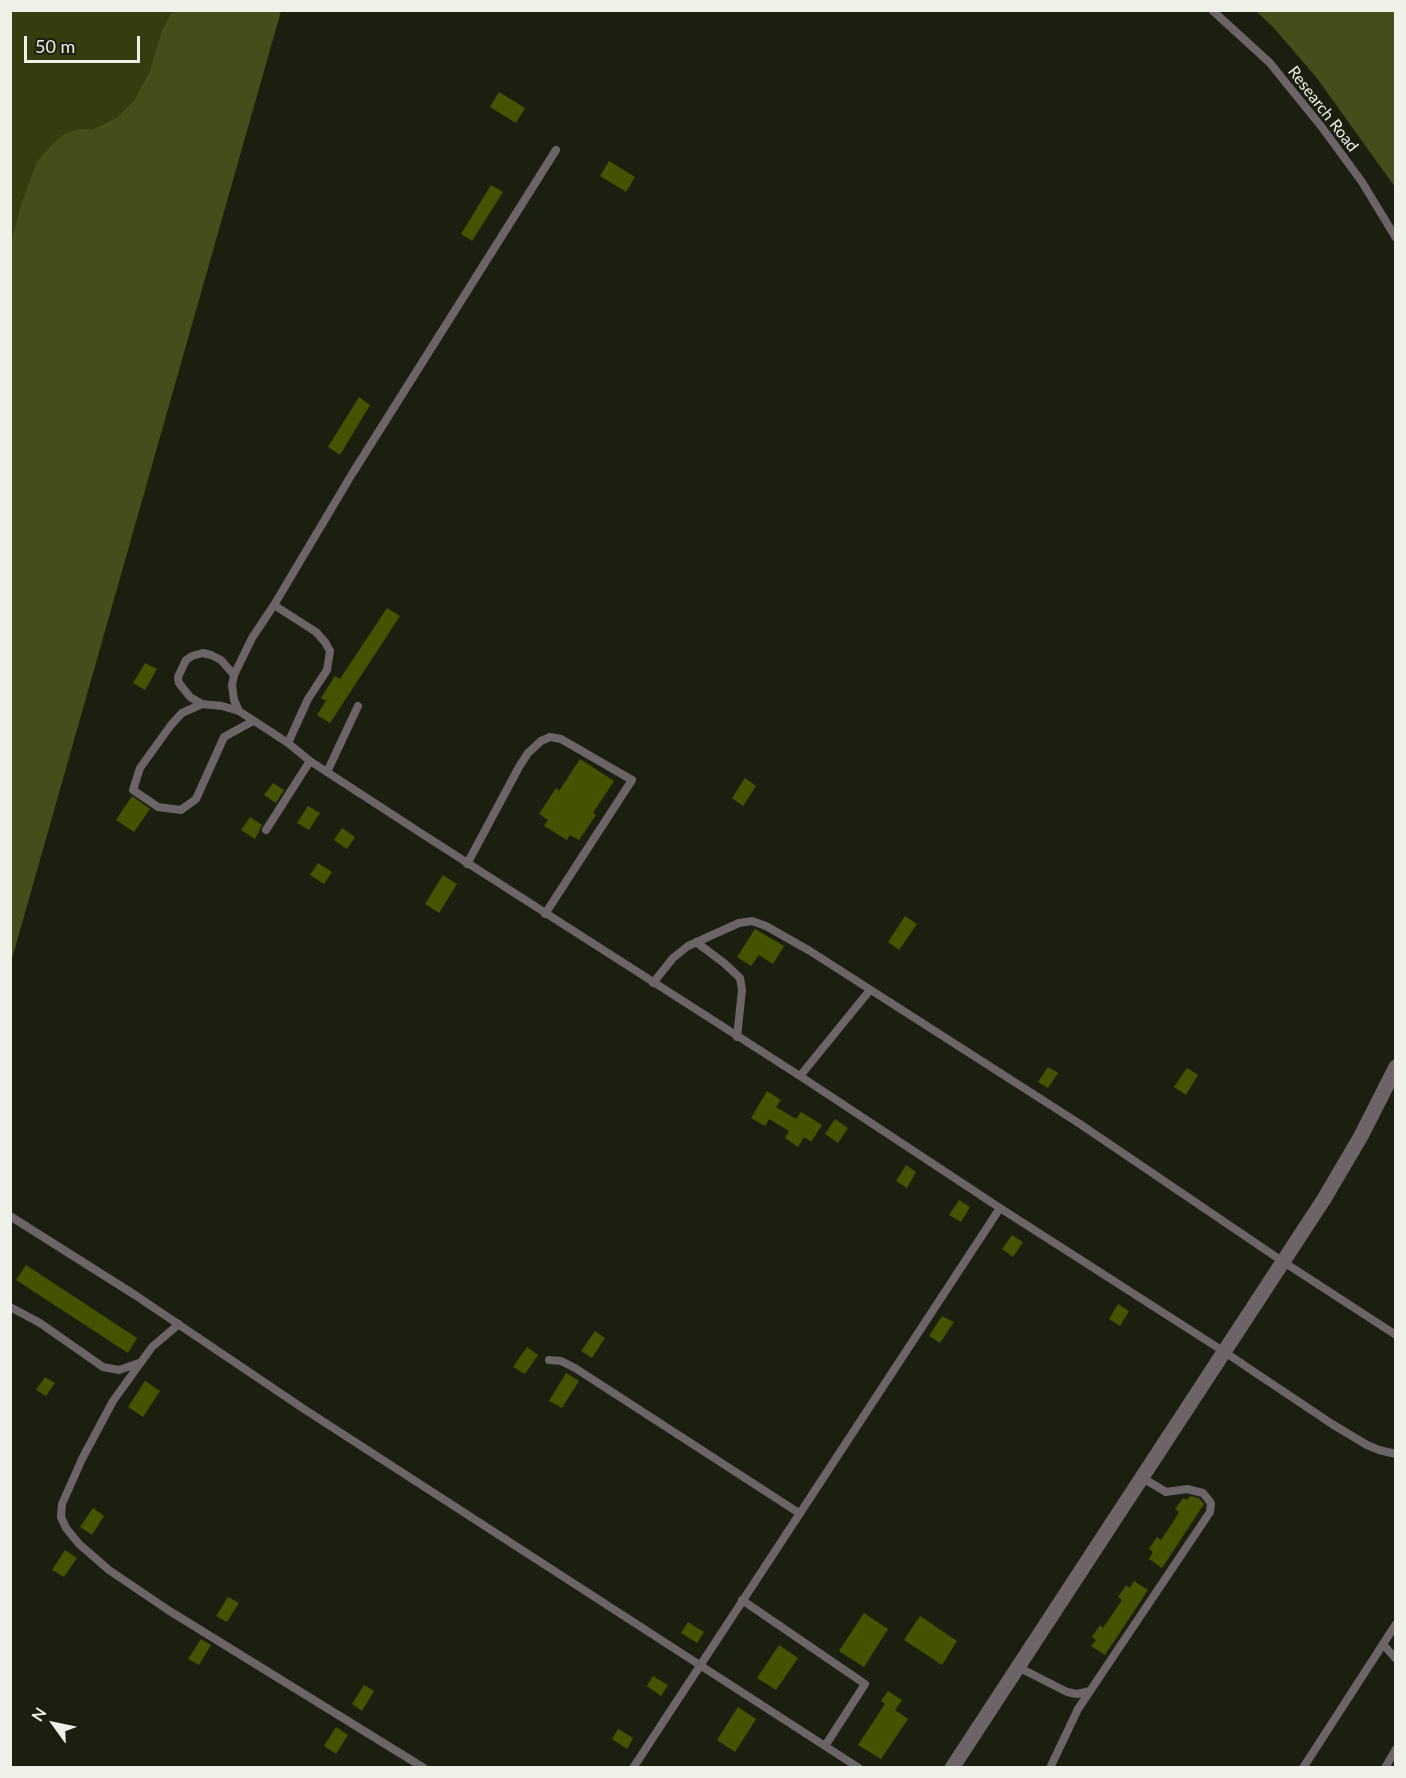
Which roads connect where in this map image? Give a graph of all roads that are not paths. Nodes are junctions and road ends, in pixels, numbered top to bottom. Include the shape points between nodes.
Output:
1 (1212, 10) edge
2 (556, 150) dead end
3 (1395, 238) edge
4 (274, 605) junction
5 (234, 675) junction
6 (202, 704) junction
7 (358, 706) dead end
8 (239, 711) junction
9 (253, 721) junction
10 (288, 743) junction
11 (310, 761) junction
12 (327, 772) junction
13 (266, 830) dead end
14 (467, 864) junction
15 (545, 914) junction
16 (696, 942) junction
17 (653, 983) junction
18 (870, 990) junction
19 (737, 1037) junction
20 (1395, 1067) edge
21 (800, 1076) junction
22 (1000, 1208) junction
23 (10, 1216) edge
24 (1282, 1262) junction
25 (10, 1307) edge
26 (179, 1324) junction
27 (1395, 1335) edge
28 (1223, 1351) junction
29 (549, 1360) dead end
30 (140, 1362) junction
31 (1395, 1454) edge
32 (1141, 1477) junction
33 (799, 1513) junction
34 (742, 1600) junction
35 (1395, 1624) edge
36 (1383, 1644) junction
37 (1395, 1659) edge
38 (699, 1664) junction
39 (1018, 1667) junction
40 (1090, 1691) junction
41 (825, 1746) junction
42 (1395, 1749) edge
43 (424, 1767) edge
44 (633, 1767) edge
45 (858, 1767) edge
46 (952, 1767) edge
47 (1050, 1767) edge
48 (1303, 1767) edge
49 (1385, 1767) edge

1 - 3 lane, Research Road via 1270,63 1321,126 1362,182
2 - 4 lane
4 - 5 lane
4 - 10 lane via 316,632 330,651 327,670
5 - 6 lane via 211,655 202,653 186,660 179,683
5 - 8 lane via 234,700
6 - 8 lane
6 - 9 lane via 182,713 140,768 133,790 158,807 181,810 196,799 224,737
7 - 12 lane
8 - 9 lane
9 - 10 lane
10 - 11 lane
11 - 12 lane
11 - 13 lane
12 - 14 lane
14 - 15 lane
14 - 15 lane via 519,767 541,741 550,737 561,739 632,780
15 - 17 lane
16 - 17 lane via 673,958
16 - 18 lane via 739,922 752,921 810,951
16 - 19 lane via 740,978
17 - 19 lane
18 - 21 lane
18 - 24 lane via 1080,1124
19 - 21 lane
20 - 24 street via 1344,1166
21 - 22 lane
22 - 28 lane
22 - 33 lane
23 - 26 lane
24 - 27 lane
24 - 28 street
25 - 30 lane via 111,1370 126,1369
26 - 30 lane
26 - 38 lane
28 - 31 lane via 1332,1424 1379,1450
28 - 32 street
29 - 33 lane via 575,1368
30 - 43 lane via 113,1401 69,1488 61,1517 66,1528 109,1570
32 - 39 street
32 - 40 lane via 1166,1492 1187,1489 1203,1493 1211,1503 1210,1512
33 - 34 lane
34 - 38 lane
34 - 41 lane via 865,1684
35 - 36 lane
36 - 37 lane
36 - 48 lane
38 - 41 lane
38 - 44 lane
39 - 40 lane via 1067,1692
39 - 46 street
40 - 47 lane
41 - 45 lane
42 - 49 lane

